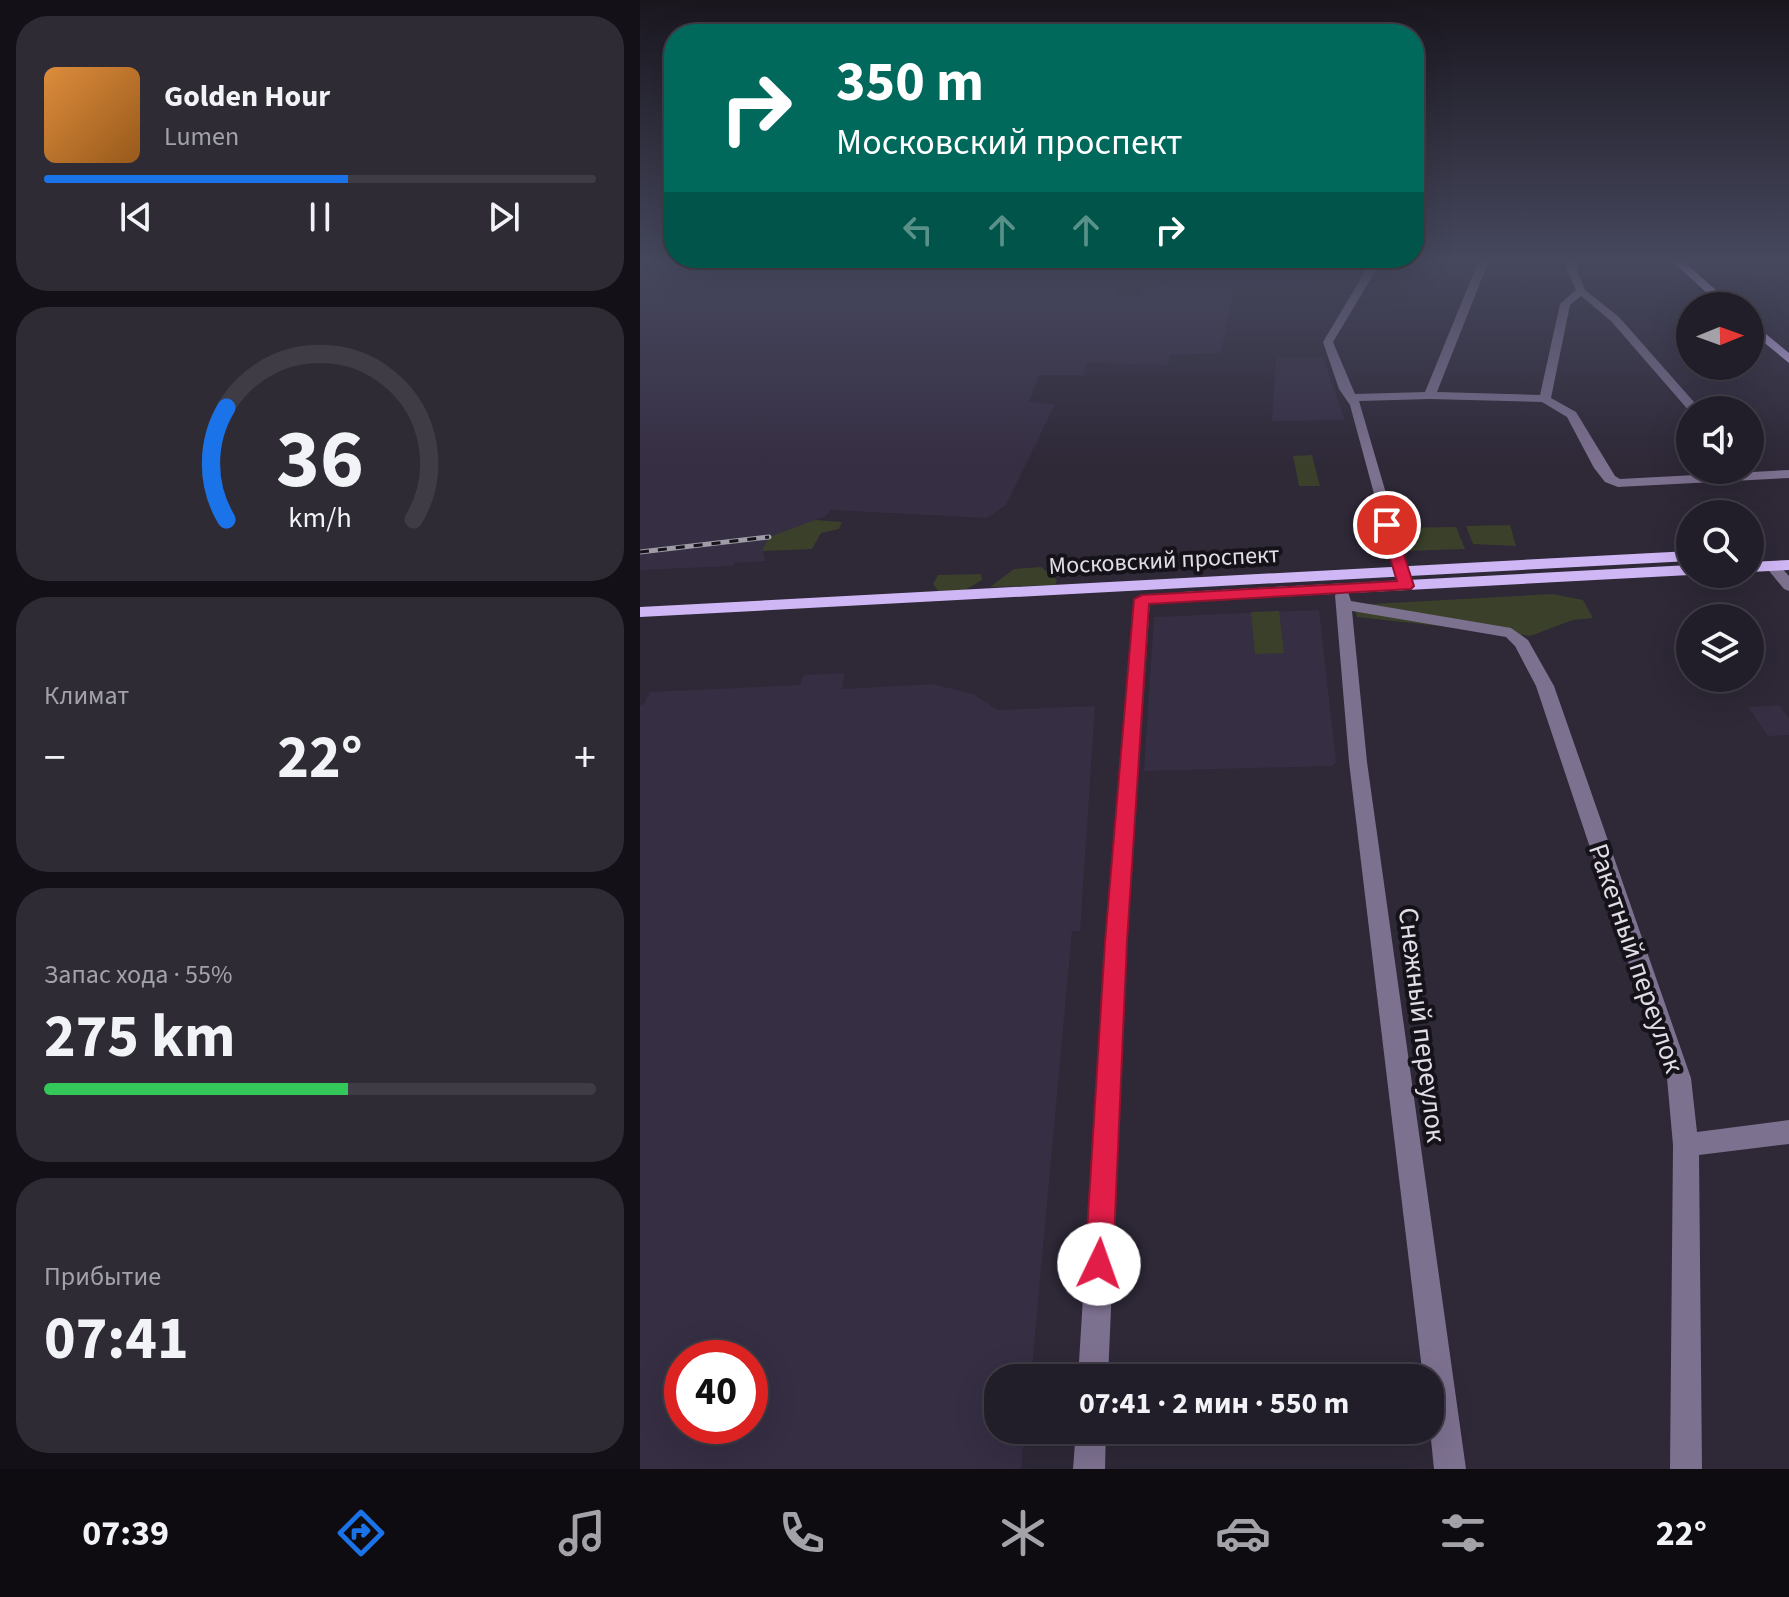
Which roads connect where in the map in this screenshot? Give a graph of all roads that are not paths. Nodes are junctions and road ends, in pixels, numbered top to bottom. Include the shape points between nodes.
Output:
1 (1336, 329) edge
2 (1457, 329) edge
3 (1560, 329) edge
4 (1623, 329) edge
5 (1764, 337) edge
6 (1789, 359) edge
7 (1430, 395) junction
8 (1683, 396) edge
9 (1352, 398) junction
10 (1545, 399) junction
11 (1764, 473) edge
12 (1789, 474) edge
13 (1676, 479) edge
14 (1789, 551) edge
15 (1764, 552) edge
16 (1676, 557) edge
17 (1781, 566) edge
18 (1676, 570) edge
19 (1404, 579) junction
20 (1789, 586) edge
21 (1343, 597) junction
22 (1142, 599) junction
23 (640, 612) edge
24 (640, 626) edge
25 (1789, 1132) edge
26 (1686, 1145) junction
27 (1094, 1364) edge
28 (1090, 1444) edge
29 (1089, 1469) edge
30 (1450, 1469) edge
31 (1686, 1469) edge

1 - 9 street via 1328,342
2 - 7 street
3 - 10 street
4 - 8 street
5 - 6 main road
7 - 9 street
7 - 10 street
9 - 19 street
10 - 13 street via 1572,415 1610,479 1618,483
11 - 12 street
14 - 15 main road
16 - 19 main road, Московский проспект
17 - 20 street
18 - 19 main road, Московский проспект
19 - 21 main road, Московский проспект
19 - 23 main road, Московский проспект
21 - 22 main road, Московский проспект
21 - 26 street, Ракетный переулок via 1511,633 1522,644 1545,686 1679,1078
21 - 30 street, Снежный переулок via 1358,762
22 - 24 main road, Московский проспект
22 - 27 street via 1116,942
25 - 26 street
26 - 31 street, Ракетный переулок
28 - 29 street

